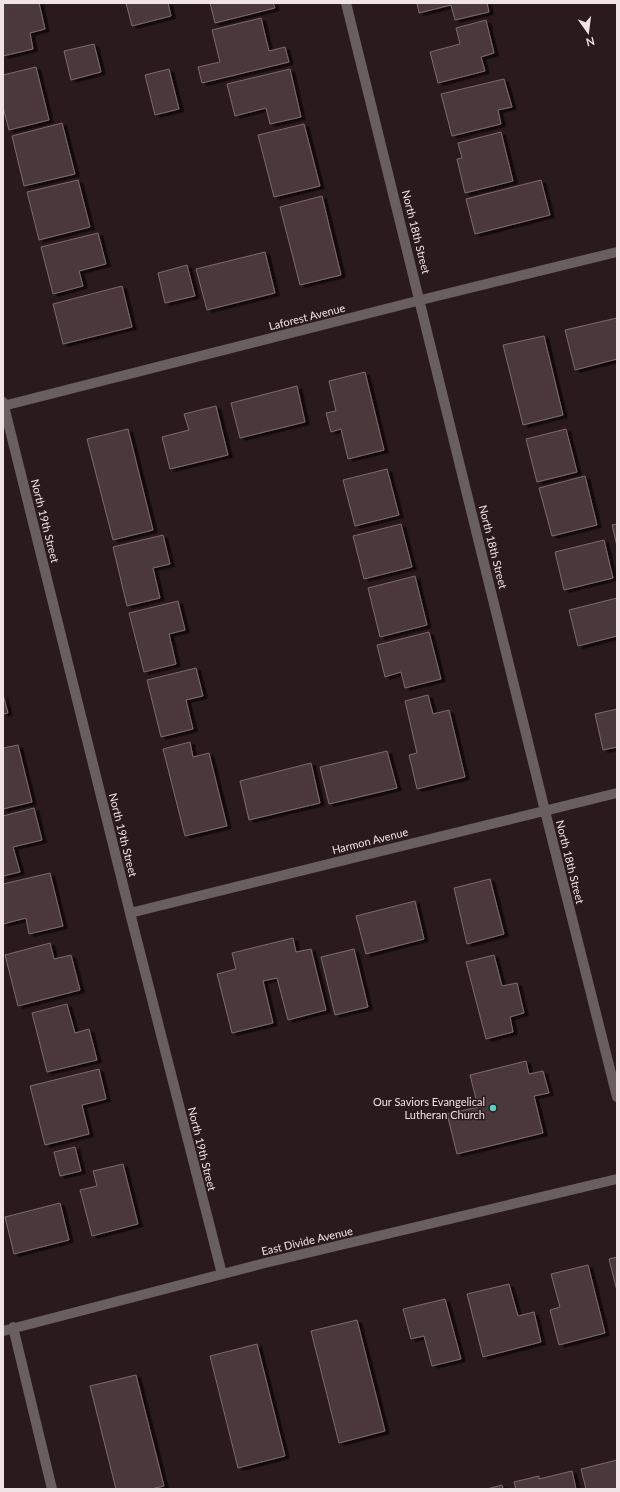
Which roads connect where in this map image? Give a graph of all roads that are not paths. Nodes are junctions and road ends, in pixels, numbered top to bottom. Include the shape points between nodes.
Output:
1 (346, 3) edge
2 (617, 252) edge
3 (421, 300) junction
4 (3, 405) edge
5 (617, 793) edge
6 (545, 811) junction
7 (130, 913) junction
8 (617, 1096) edge
9 (617, 1179) edge
10 (222, 1274) junction
11 (13, 1327) junction
12 (3, 1331) edge
13 (52, 1489) edge

1 - 3 street, North 18th Street
2 - 3 street, Laforest Avenue
3 - 4 street, Laforest Avenue
3 - 6 street, North 18th Street
4 - 7 street, North 19th Street
5 - 6 street, Harmon Avenue
6 - 7 street, Harmon Avenue
6 - 8 street, North 18th Street
7 - 10 street, North 19th Street
9 - 10 street, East Divide Avenue
10 - 11 street, East Divide Avenue
11 - 12 street, East Divide Avenue
11 - 13 street

